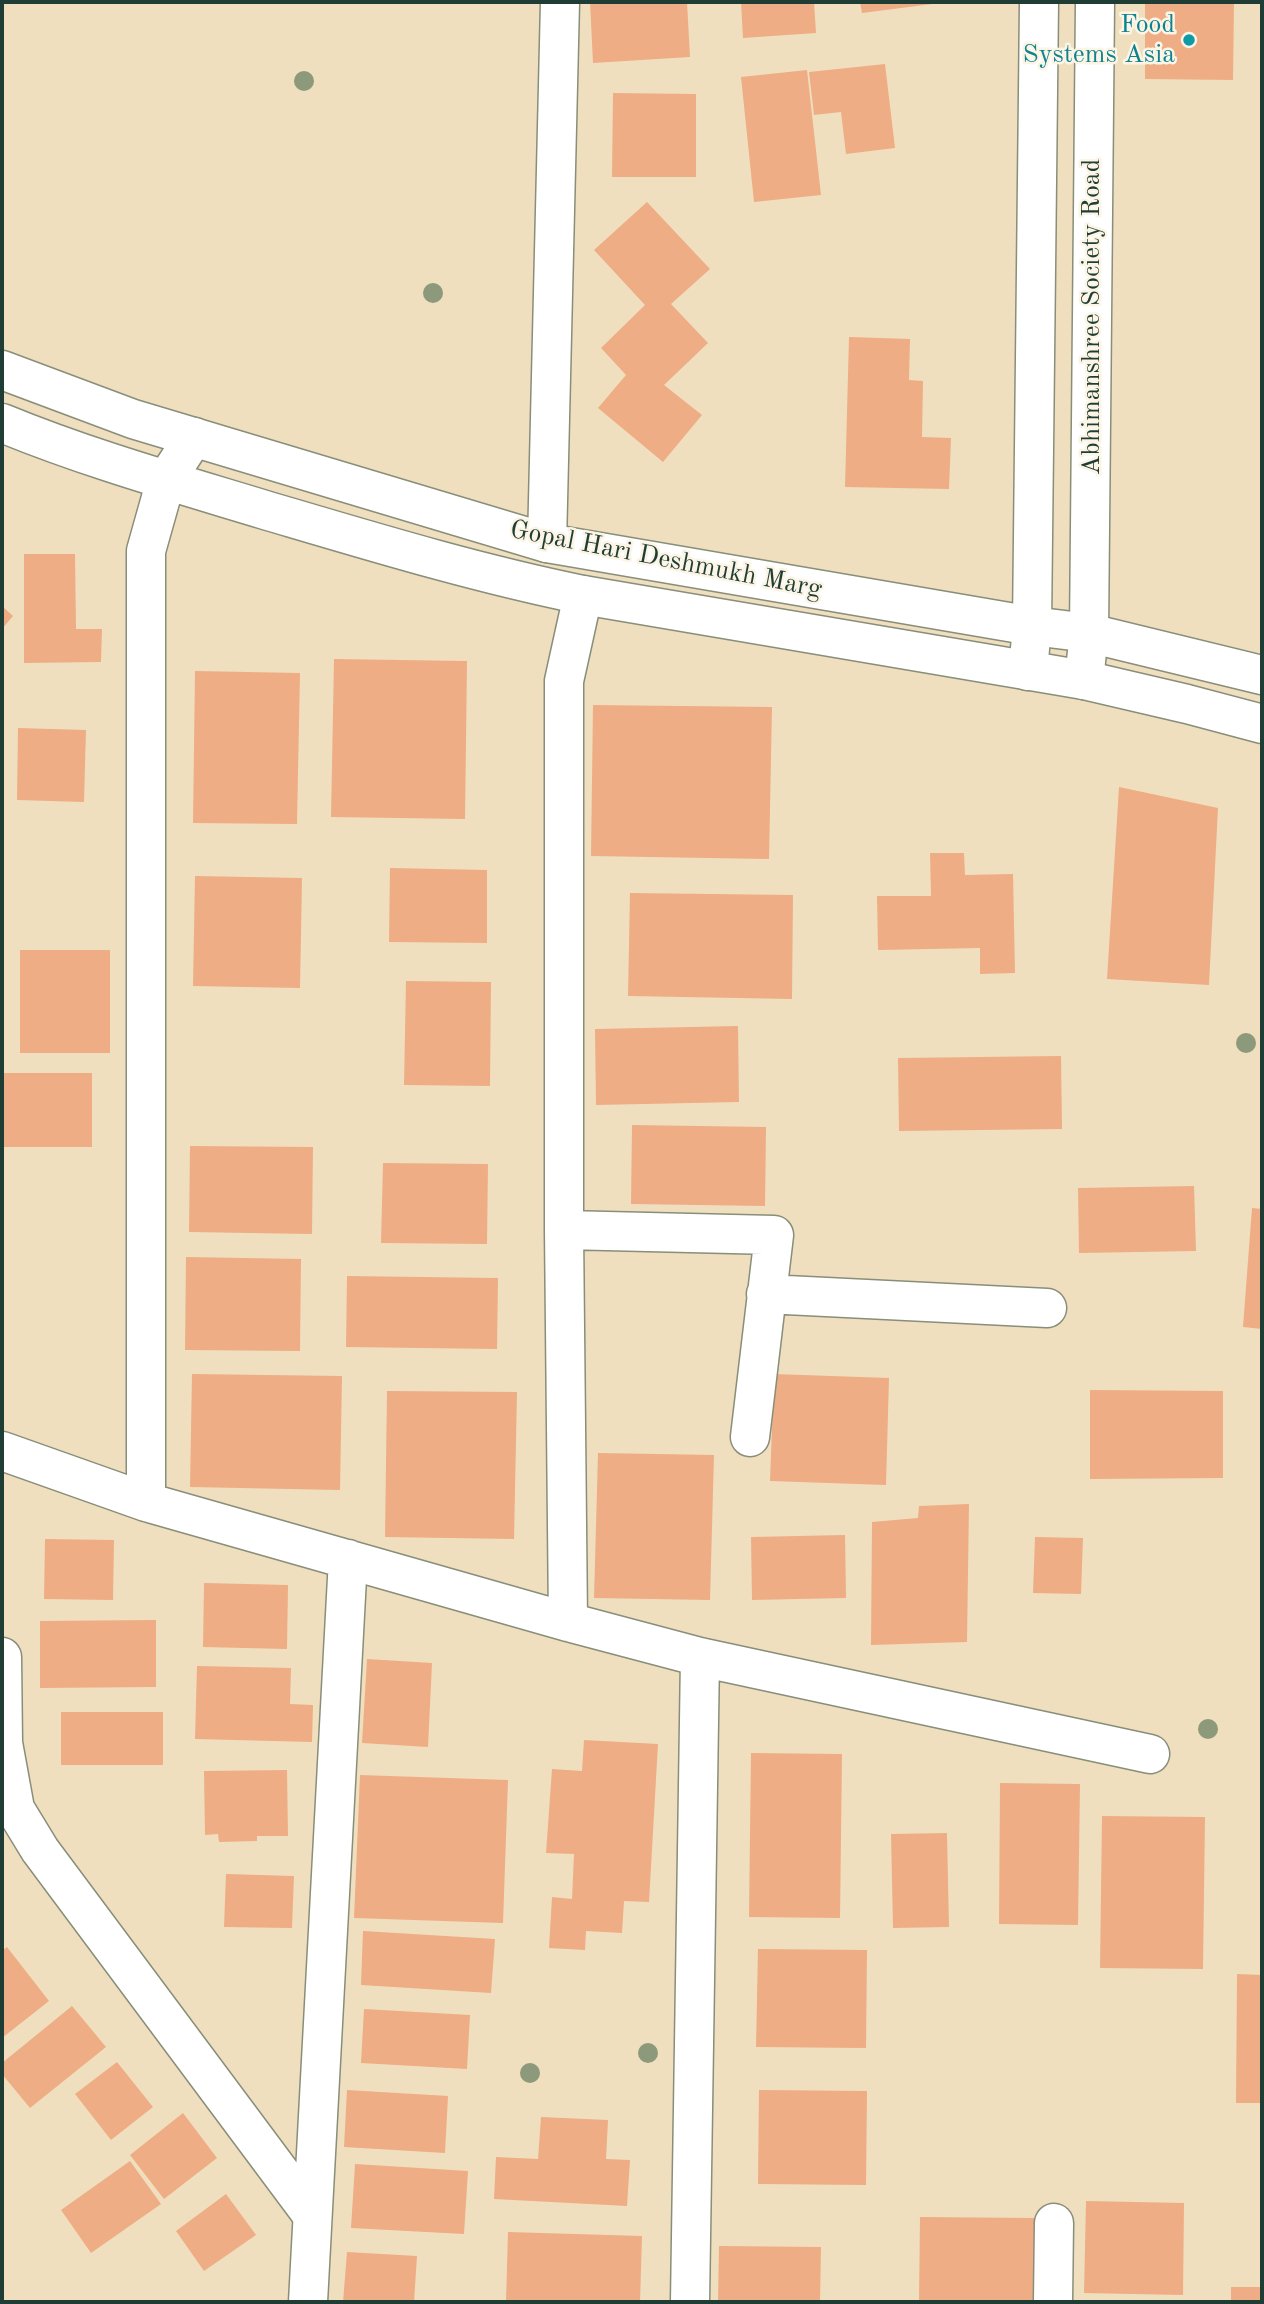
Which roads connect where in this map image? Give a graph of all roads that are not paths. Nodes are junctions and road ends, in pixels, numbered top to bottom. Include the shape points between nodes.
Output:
1 (560, 2) edge
2 (1039, 2) edge
3 (1095, 2) edge
4 (2, 370) edge
5 (2, 423) edge
6 (194, 437) junction
7 (166, 481) junction
8 (547, 543) junction
9 (583, 595) junction
10 (1032, 626) junction
11 (1089, 633) junction
12 (1028, 671) junction
13 (1262, 675) edge
14 (1084, 680) junction
15 (1262, 724) edge
16 (564, 1230) junction
17 (766, 1294) junction
18 (1047, 1308) dead end
19 (750, 1437) dead end
20 (2, 1451) edge
21 (146, 1502) junction
22 (348, 1559) junction
23 (568, 1622) junction
24 (2, 1657) edge
25 (700, 1657) junction
26 (1150, 1754) dead end
27 (312, 2215) junction
28 (1054, 2223) dead end
29 (309, 2302) edge
30 (690, 2302) edge
31 (1053, 2302) edge

1 - 8 street
2 - 10 street, Abhimanshree Society Road
3 - 11 street, Abhimanshree Society Road
4 - 6 street, Gopal Hari Deshmukh Marg
5 - 7 street, Gopal Hari Deshmukh Marg
6 - 7 street
6 - 8 street, Gopal Hari Deshmukh Marg
7 - 9 street, Gopal Hari Deshmukh Marg via 432,560
7 - 21 street via 146,551
8 - 10 street, Gopal Hari Deshmukh Marg
9 - 12 street, Gopal Hari Deshmukh Marg
9 - 16 street via 564,681
10 - 11 street, Gopal Hari Deshmukh Marg
10 - 12 street, Abhimanshree Society Road
11 - 13 street, Gopal Hari Deshmukh Marg
11 - 14 street, Abhimanshree Society Road
12 - 14 street, Gopal Hari Deshmukh Marg
14 - 15 street, Gopal Hari Deshmukh Marg
16 - 17 street via 774,1235
16 - 23 street
17 - 18 street
17 - 19 street
20 - 21 street
21 - 22 street
22 - 23 street
22 - 27 street
23 - 25 street
24 - 27 street via 4,1743 15,1809 40,1850
25 - 26 street
25 - 30 street
27 - 29 street
28 - 31 street

